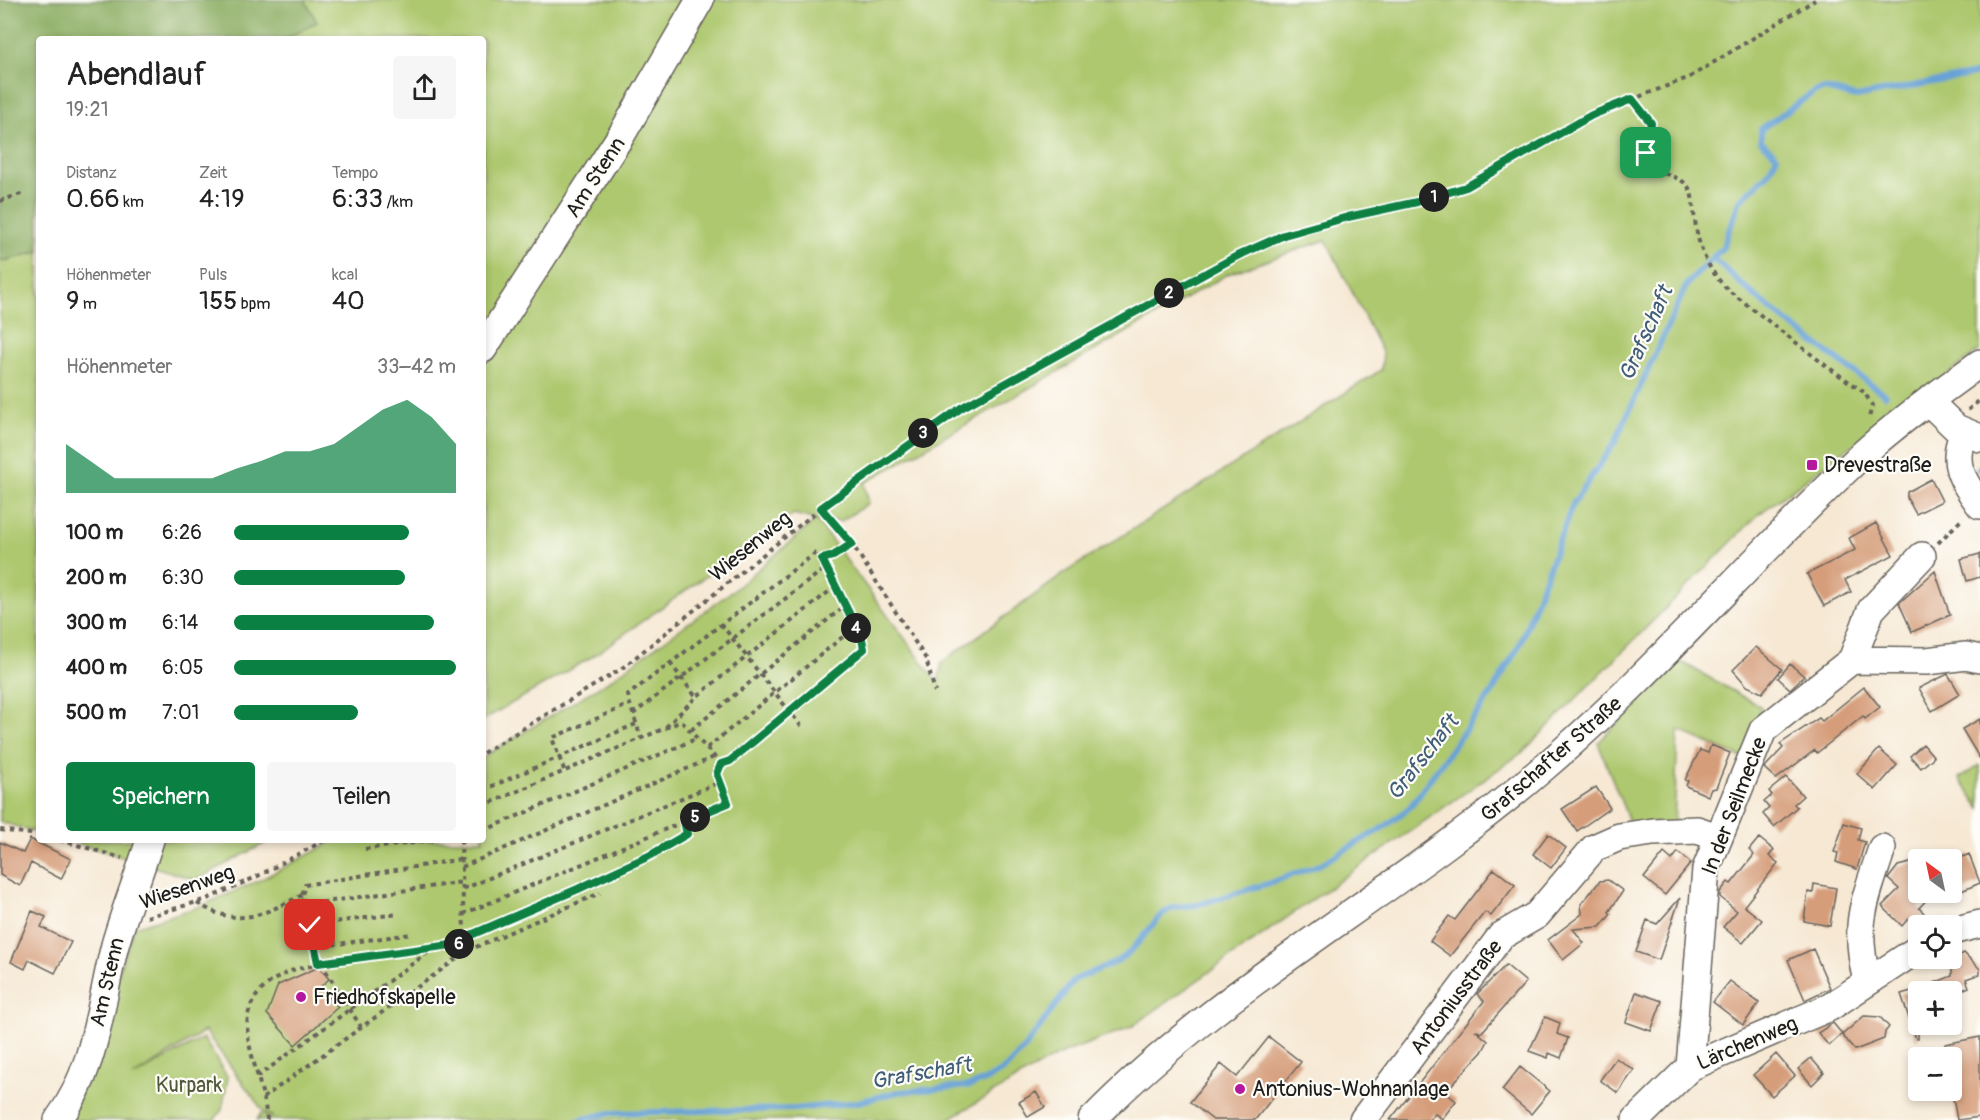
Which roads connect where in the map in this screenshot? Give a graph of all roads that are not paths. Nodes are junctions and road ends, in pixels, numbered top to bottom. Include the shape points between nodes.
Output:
1 (700, 0) edge
2 (486, 345) edge
3 (1980, 363) edge
4 (1929, 402) junction
5 (1972, 436) edge
6 (1979, 504) edge
7 (1923, 555) road end
8 (1980, 659) edge
9 (1852, 660) junction
10 (1718, 837) junction
11 (1882, 848) dead end
12 (146, 852) edge
13 (1980, 924) edge
14 (1962, 928) edge
15 (1908, 955) edge
16 (1867, 981) junction
17 (1690, 1066) junction
18 (58, 1120) edge
19 (1092, 1120) edge
20 (1363, 1120) edge
21 (1636, 1120) edge

1 - 2 street, Am Stenn via 622,134
3 - 4 street, Grafschafter Straße
4 - 5 street
4 - 19 street, Grafschafter Straße via 1866,451 1638,682 1540,771 1469,829 1194,1027
5 - 6 street via 1957,449 1957,460
7 - 9 street via 1870,610
8 - 9 street via 1966,656 1927,661
9 - 10 street, In der Seilmecke via 1763,730
10 - 17 street, In der Seilmecke via 1704,882
10 - 20 street, Antoniusstraße via 1697,830 1653,832 1619,837 1594,848 1537,915 1501,936
11 - 16 street via 1858,933
12 - 18 street, Am Stenn via 121,925 91,1053
13 - 14 street
15 - 16 street, Lärchenweg
16 - 17 street, Lärchenweg via 1830,1007
17 - 21 street, Lärchenweg

